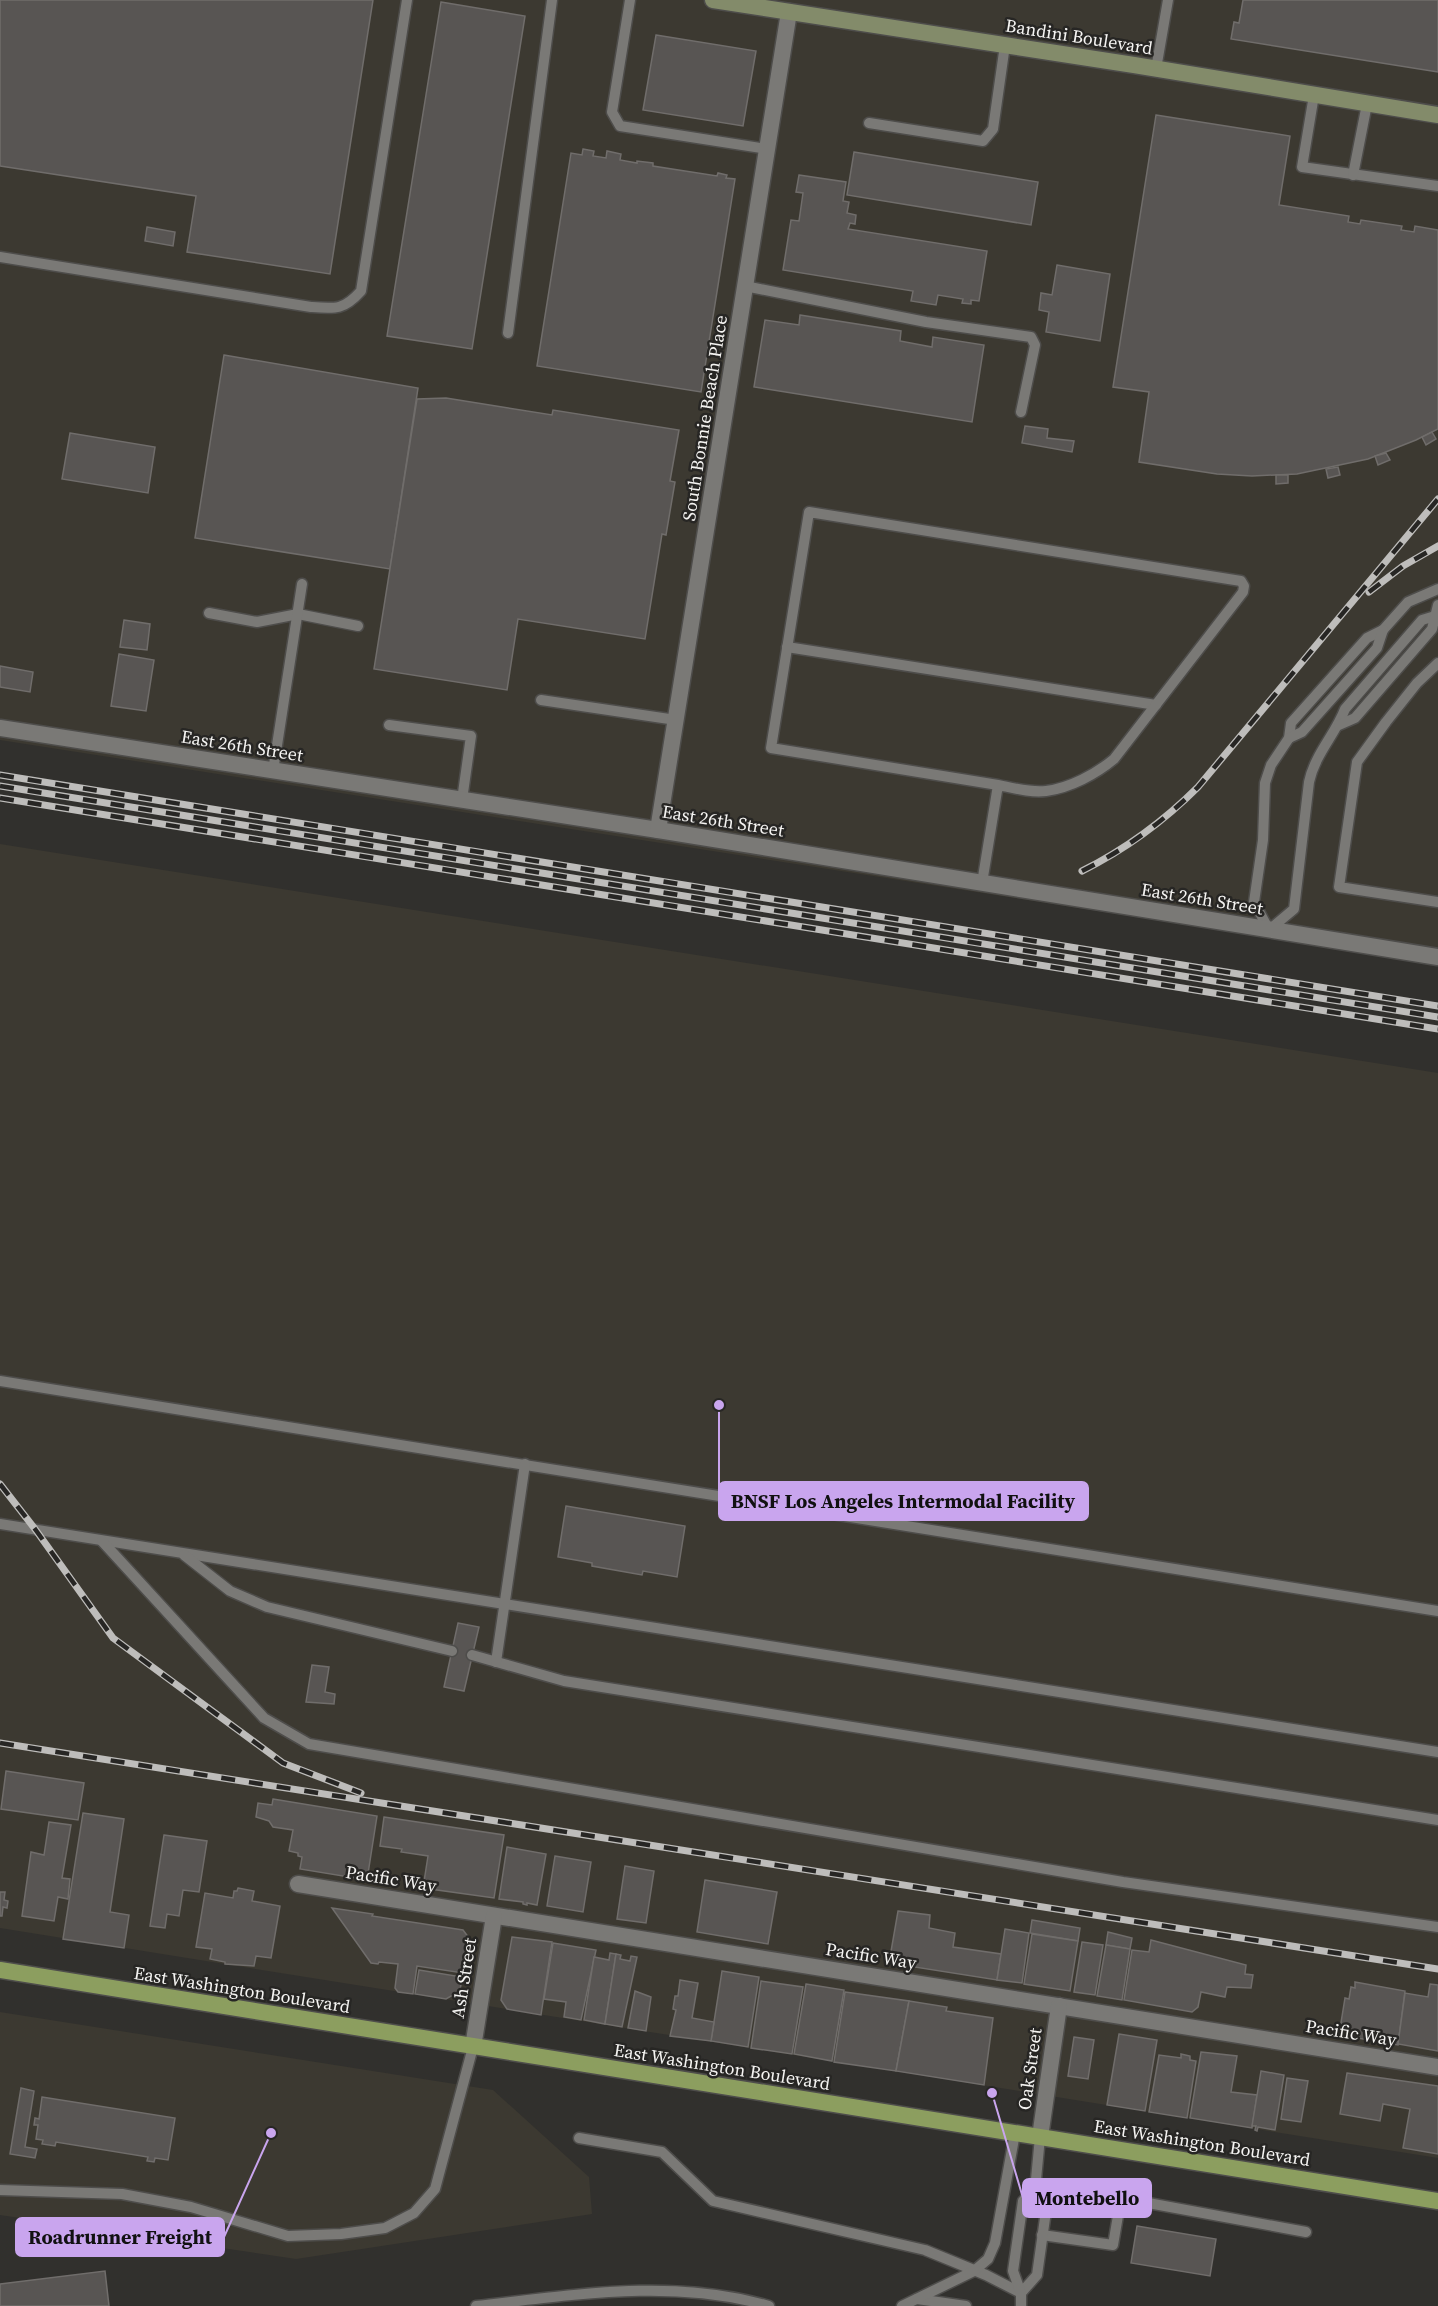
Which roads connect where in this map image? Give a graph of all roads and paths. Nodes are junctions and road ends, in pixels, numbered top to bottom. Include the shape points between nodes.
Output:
1 (406, 0) edge
2 (552, 0) edge
3 (630, 0) edge
4 (713, 0) edge
5 (1168, 0) edge
6 (789, 12) junction
7 (1005, 45) junction
8 (1156, 69) junction
9 (1314, 95) junction
10 (1367, 104) junction
11 (1438, 115) edge
12 (869, 123) dead end
13 (767, 149) junction
14 (1353, 174) junction
15 (1438, 186) edge
16 (0, 257) edge
17 (745, 286) junction
18 (508, 333) dead end
19 (1021, 412) dead end
20 (302, 584) dead end
21 (1438, 589) edge
22 (1437, 610) edge
23 (209, 613) dead end
24 (298, 614) junction
25 (358, 626) dead end
26 (787, 647) junction
27 (1438, 663) edge
28 (541, 700) dead end
29 (1156, 705) junction
30 (676, 720) junction
31 (389, 725) dead end
32 (0, 728) edge
33 (273, 771) junction
34 (998, 785) junction
35 (462, 800) junction
36 (658, 830) junction
37 (982, 883) junction
38 (1438, 902) edge
39 (1269, 930) junction
40 (1438, 957) edge
41 (0, 1380) edge
42 (525, 1464) junction
43 (0, 1524) edge
44 (102, 1541) junction
45 (181, 1553) junction
46 (504, 1604) junction
47 (1438, 1611) edge
48 (452, 1651) dead end
49 (472, 1655) dead end
50 (496, 1662) junction
51 (1438, 1752) edge
52 (1438, 1820) edge
53 (298, 1884) dead end
54 (494, 1916) junction
55 (1438, 1927) edge
56 (0, 1970) edge
57 (1059, 2006) junction
58 (473, 2047) junction
59 (1438, 2067) edge
60 (1015, 2133) junction
61 (1040, 2137) junction
62 (579, 2138) dead end
63 (0, 2190) edge
64 (1035, 2190) junction
65 (1438, 2201) edge
66 (1306, 2232) dead end
67 (1042, 2235) junction
68 (974, 2271) junction
69 (1021, 2293) junction
70 (917, 2299) junction
71 (476, 2306) edge
72 (769, 2306) edge
73 (902, 2306) edge
74 (966, 2306) edge
75 (1021, 2306) edge

1 - 16 lane via 361,291 350,304 334,309 311,306
2 - 18 lane
3 - 13 lane via 612,112 620,126
4 - 6 main road, Bandini Boulevard
5 - 8 lane
6 - 7 main road, Bandini Boulevard
6 - 13 street, South Bonnie Beach Place
7 - 8 main road, Bandini Boulevard
7 - 12 lane via 993,129 982,141
8 - 9 main road, Bandini Boulevard
9 - 10 main road, Bandini Boulevard
9 - 14 lane via 1302,167
10 - 11 main road, Bandini Boulevard
10 - 14 lane
13 - 17 street, South Bonnie Beach Place
14 - 15 lane
17 - 19 lane via 926,322 1031,338 1035,345
17 - 30 street, South Bonnie Beach Place
20 - 24 lane
21 - 39 lane via 1408,602 1383,630 1377,648 1302,732 1288,738 1271,765 1265,783 1263,840 1254,902
22 - 39 lane via 1432,629 1370,702 1355,717 1339,724 1312,767 1294,909
23 - 24 lane via 257,622
24 - 25 lane
24 - 33 lane
26 - 29 lane
26 - 29 lane via 809,512 1241,581 1243,592
26 - 34 lane via 771,748
27 - 38 lane via 1417,683 1358,762 1339,886
28 - 30 lane
29 - 34 lane via 1100,771 1045,792
30 - 36 street, South Bonnie Beach Place
31 - 35 lane via 471,736
32 - 33 street, East 26th Street
33 - 35 street, East 26th Street
34 - 37 lane
35 - 36 street, East 26th Street
36 - 37 street, East 26th Street
37 - 39 street, East 26th Street
39 - 40 street, East 26th Street
41 - 42 lane
42 - 46 lane
42 - 47 lane
43 - 44 lane
44 - 45 lane
44 - 55 lane via 264,1718 309,1744 1124,1882
45 - 46 lane
45 - 48 lane via 230,1591 267,1607
46 - 50 lane
46 - 51 lane
49 - 50 lane
50 - 52 lane via 564,1681
53 - 54 street, Pacific Way
54 - 57 street, Pacific Way
54 - 58 street, Ash Street
56 - 58 main road, East Washington Boulevard
57 - 59 street, Pacific Way
57 - 61 street, Oak Street
58 - 60 main road, East Washington Boulevard
58 - 63 lane via 435,2189 414,2212 385,2228 288,2236 190,2207 122,2194
60 - 61 main road, East Washington Boulevard
60 - 68 lane via 995,2243 988,2259
61 - 64 lane
61 - 65 main road, East Washington Boulevard
62 - 68 lane via 662,2152 713,2201 925,2250
64 - 67 lane via 1047,2204
64 - 69 lane via 1023,2201 1013,2271
66 - 67 lane via 1121,2199 1113,2245
67 - 69 lane via 1036,2275
68 - 69 lane
68 - 70 lane
69 - 75 lane
70 - 73 lane
70 - 74 lane
71 - 72 lane via 653,2290 702,2292

